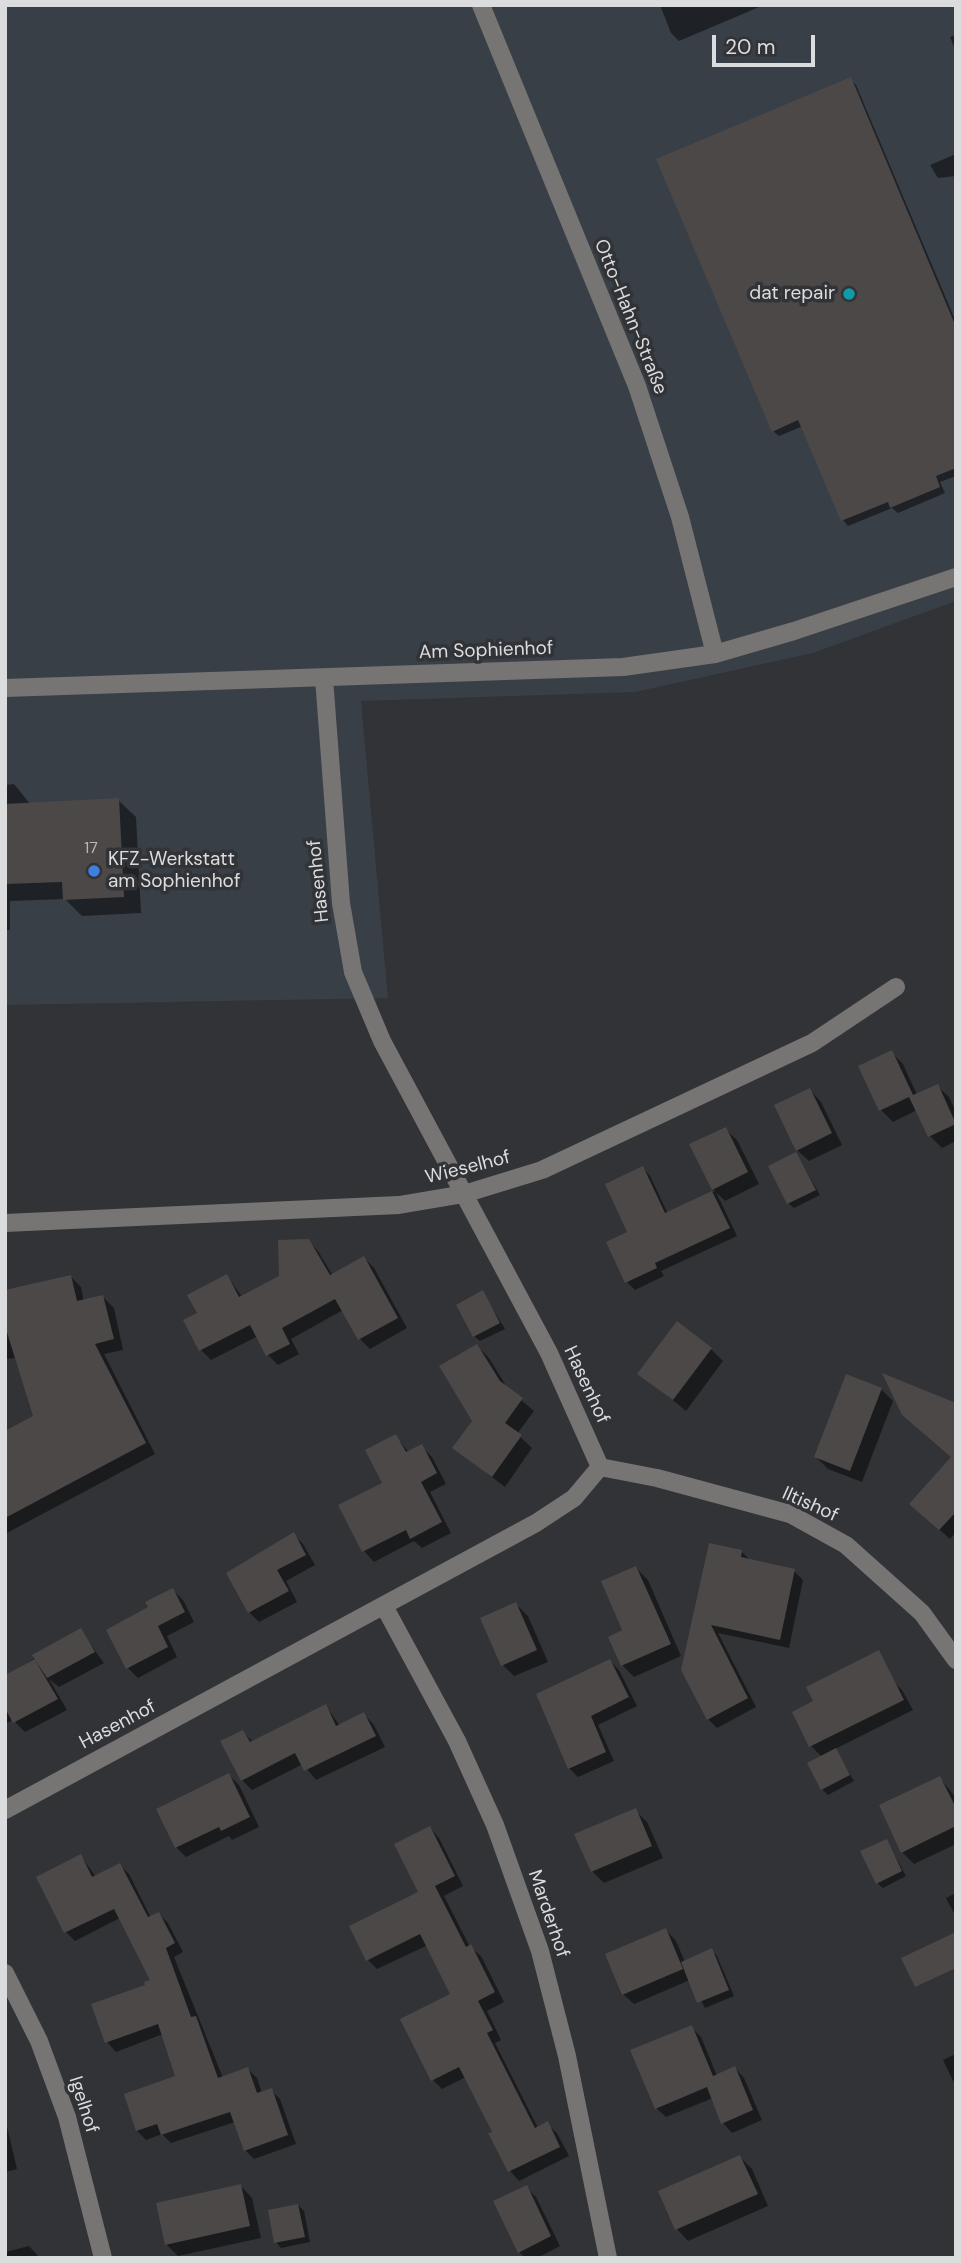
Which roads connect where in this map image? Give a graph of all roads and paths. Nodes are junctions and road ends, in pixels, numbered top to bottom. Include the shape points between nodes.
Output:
1 (481, 5) edge
2 (956, 576) edge
3 (715, 654) junction
4 (324, 678) junction
5 (5, 688) edge
6 (896, 987) dead end
7 (464, 1194) junction
8 (5, 1223) edge
9 (600, 1467) junction
10 (384, 1606) junction
11 (956, 1660) edge
12 (5, 1810) edge
13 (5, 1973) edge
14 (103, 2258) edge
15 (608, 2258) edge

1 - 3 street, Otto-Hahn-Straße via 637,386 680,517
2 - 3 street, Am Sophienhof
3 - 4 street, Am Sophienhof via 622,667
4 - 5 street, Am Sophienhof
4 - 7 street, Hasenhof via 341,903 352,972 382,1041
6 - 7 street, Wieselhof via 812,1043 542,1170
7 - 8 street, Wieselhof via 399,1205
7 - 9 street, Hasenhof via 565,1385
9 - 10 street, Hasenhof via 574,1498 536,1523
9 - 11 street, Iltishof via 790,1514 846,1545 922,1613
10 - 12 street, Hasenhof
10 - 15 street, Marderhof via 457,1741 540,1951 568,2056
13 - 14 street, Igelhof via 39,2041 66,2117

